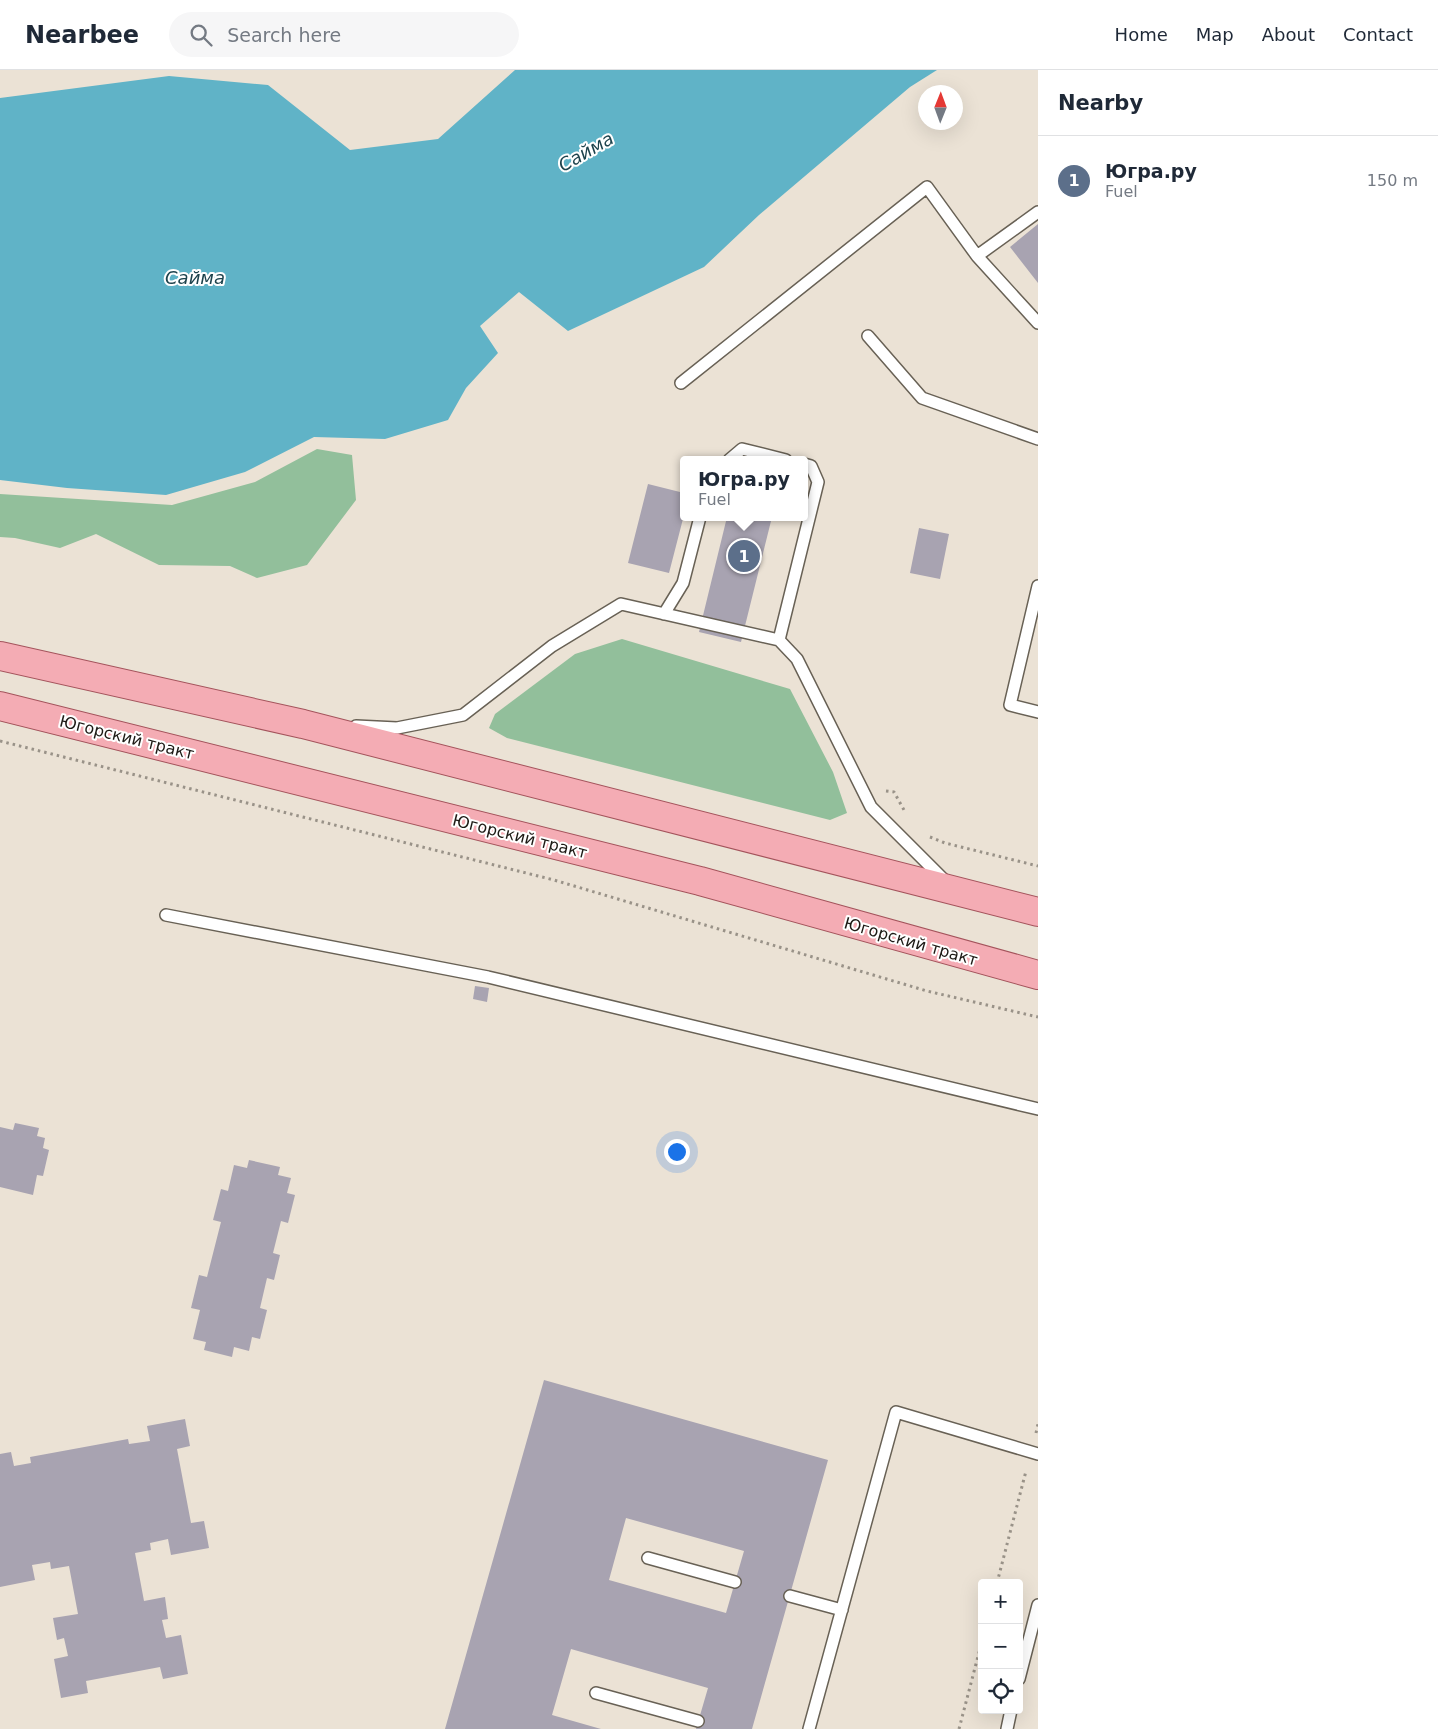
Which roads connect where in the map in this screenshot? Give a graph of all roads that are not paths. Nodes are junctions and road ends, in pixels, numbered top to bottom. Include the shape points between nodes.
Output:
1 (1038, 212) edge
2 (977, 256) junction
3 (1038, 323) edge
4 (868, 336) dead end
5 (681, 383) dead end
6 (1038, 438) edge
7 (734, 456) edge
8 (770, 456) edge
9 (808, 465) edge
10 (699, 521) edge
11 (1038, 586) edge
12 (664, 614) junction
13 (779, 640) junction
14 (0, 656) edge
15 (0, 706) edge
16 (1038, 712) edge
17 (303, 724) junction
18 (953, 889) junction
19 (1038, 912) edge
20 (166, 915) dead end
21 (1038, 975) edge
22 (1038, 1109) edge
23 (1034, 1453) edge
24 (648, 1558) dead end
25 (735, 1582) dead end
26 (790, 1596) dead end
27 (1038, 1605) edge
28 (842, 1610) junction
29 (1022, 1669) edge
30 (596, 1693) dead end
31 (1010, 1714) edge
32 (698, 1721) dead end
33 (809, 1729) edge
34 (1007, 1729) edge

1 - 2 lane
2 - 3 lane
2 - 5 lane via 927,187
4 - 6 lane via 922,398
7 - 8 lane via 742,449
9 - 13 lane via 818,482
10 - 12 lane via 683,583
11 - 16 lane via 1010,705
12 - 13 lane
12 - 17 lane via 621,604 552,646 463,715 397,728
13 - 18 lane via 797,659 871,807
14 - 17 main road
15 - 21 main road, Югорский тракт via 700,881
17 - 18 main road
18 - 19 main road
20 - 22 lane via 488,977
23 - 28 lane via 896,1412
24 - 25 lane
26 - 28 lane
27 - 29 lane
28 - 33 lane
30 - 32 lane
31 - 34 lane

